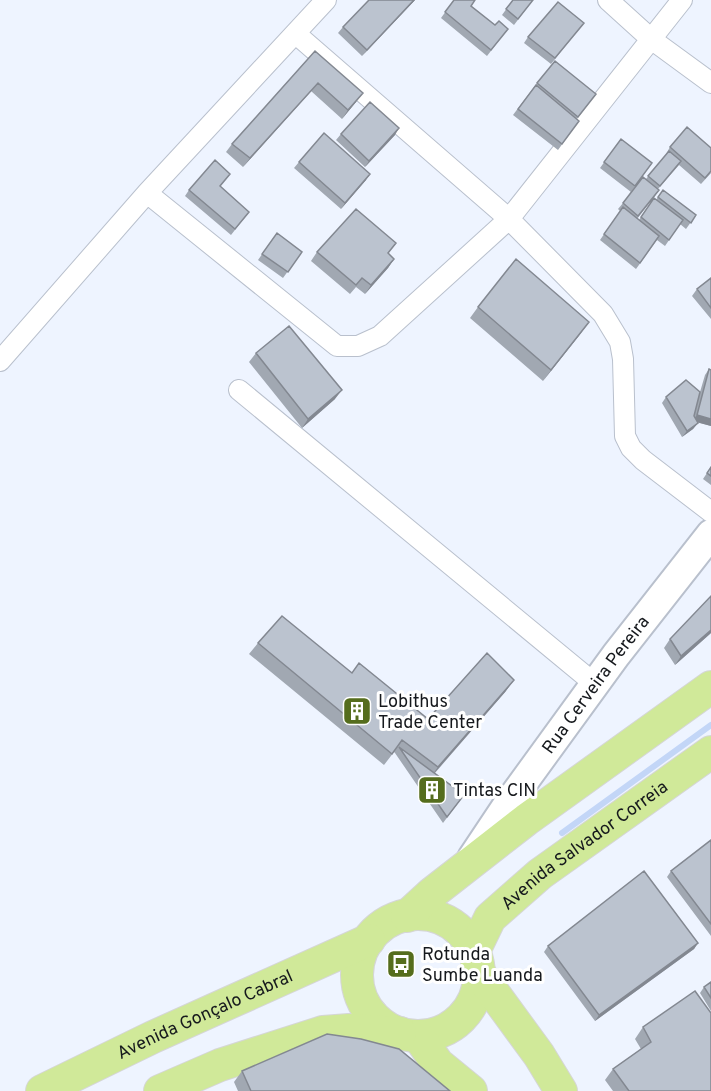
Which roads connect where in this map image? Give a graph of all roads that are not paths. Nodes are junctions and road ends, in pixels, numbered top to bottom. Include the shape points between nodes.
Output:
1 (326, 0) edge
2 (608, 0) edge
3 (682, 0) edge
4 (296, 34) junction
5 (651, 39) junction
6 (711, 83) edge
7 (147, 193) junction
8 (509, 219) junction
9 (0, 361) edge
10 (239, 390) dead end
11 (711, 512) edge
12 (711, 534) edge
13 (595, 684) junction
14 (711, 687) edge
15 (711, 752) edge
16 (464, 869) junction
17 (407, 916) junction
18 (369, 939) junction
19 (476, 962) junction
20 (409, 1035) junction
21 (42, 1091) edge
22 (160, 1091) edge
23 (471, 1091) edge
24 (561, 1091) edge

1 - 4 street
2 - 5 street
3 - 5 street
4 - 7 street
4 - 8 street
5 - 6 street
5 - 8 street
7 - 8 street via 337,346 358,346 380,336
7 - 9 street
8 - 11 street via 603,314 620,342 625,436 631,448
10 - 13 street
12 - 13 main road, Rua Cerveira Pereira
13 - 16 main road, Rua Cerveira Pereira
14 - 16 main road
15 - 19 main road, Avenida Salvador Correia via 540,874 490,918
16 - 17 main road
17 - 18 main road via 386,924
17 - 19 main road via 441,919 461,932
18 - 20 main road via 357,972 365,1005 380,1023
18 - 21 main road, Avenida Gonçalo Cabral
19 - 20 main road via 475,997 462,1018 442,1031
19 - 24 main road
20 - 22 main road via 322,1032 220,1065
20 - 23 main road

